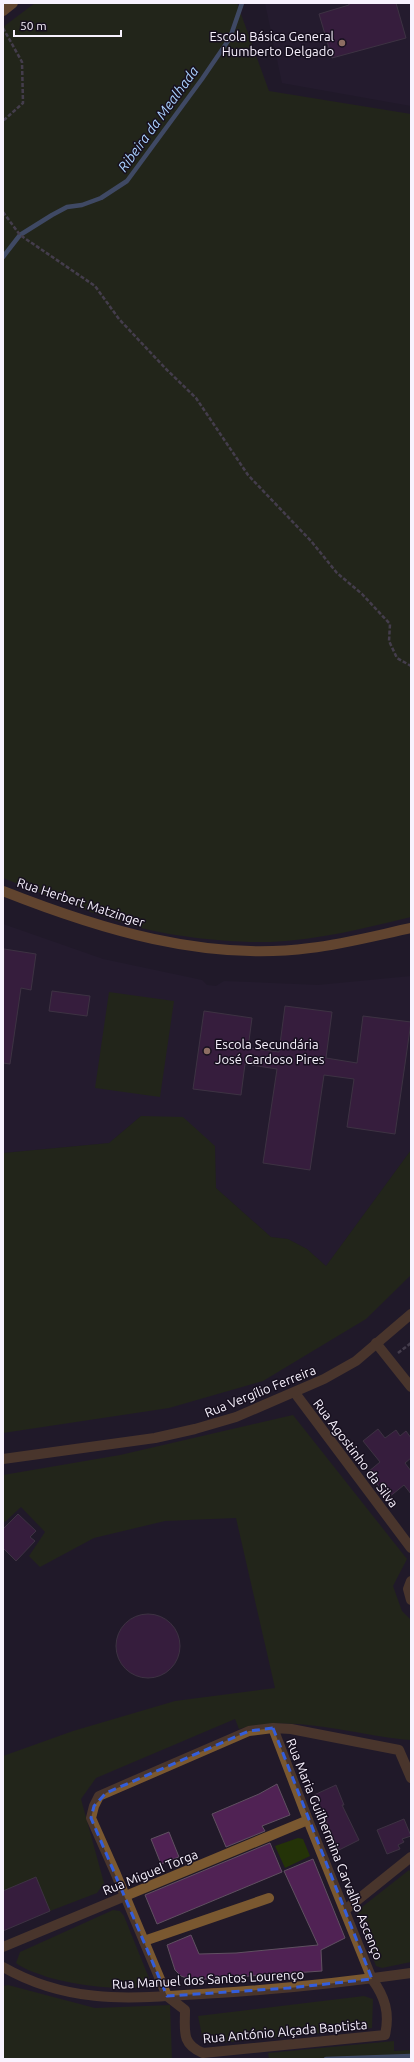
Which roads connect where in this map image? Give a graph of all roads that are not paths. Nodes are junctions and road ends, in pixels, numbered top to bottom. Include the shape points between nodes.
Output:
1 (13, 3) edge
2 (3, 11) edge
3 (3, 891) edge
4 (411, 928) edge
5 (411, 1314) edge
6 (376, 1343) junction
7 (411, 1387) edge
8 (295, 1393) junction
9 (3, 1459) edge
10 (411, 1548) edge
11 (411, 1581) edge
12 (411, 1600) edge
13 (274, 1728) junction
14 (411, 1778) edge
15 (308, 1820) junction
16 (411, 1857) edge
17 (125, 1896) junction
18 (269, 1898) dead end
19 (345, 1910) junction
20 (144, 1941) junction
21 (3, 1947) edge
22 (3, 1967) edge
23 (411, 1974) edge
24 (372, 1979) junction
25 (167, 1996) junction

1 - 2 street
3 - 4 street, Rua Herbert Matzinger via 102,926 152,939 217,949 264,951 310,948
5 - 6 street, Rua Vergílio Ferreira
6 - 7 street
6 - 8 street, Rua Vergílio Ferreira via 356,1361
8 - 9 street, Rua Vergílio Ferreira via 236,1417 195,1429 155,1438
8 - 10 street, Rua Agostinho da Silva
11 - 12 street via 408,1589
13 - 14 street via 292,1729 399,1750
13 - 15 street, Rua Maria Guilhermina Carvalho Ascenço
13 - 17 street via 249,1731 99,1796 91,1818
15 - 17 street, Rua Miguel Torga
15 - 19 street, Rua Maria Guilhermina Carvalho Ascenço
16 - 19 street
17 - 20 street
17 - 21 street, Rua Miguel Torga
18 - 20 street
19 - 24 street, Rua Maria Guilhermina Carvalho Ascenço
20 - 25 street
22 - 25 street, Rua Manuel dos Santos Lourenço via 26,1980 68,1993 104,1998
23 - 24 street, Rua Manuel dos Santos Lourenço
24 - 25 street, Rua Manuel dos Santos Lourenço via 289,1988
24 - 25 street, Rua António Alçada Baptista via 386,2004 385,2035 203,2053 192,2049 186,2039 184,2010

